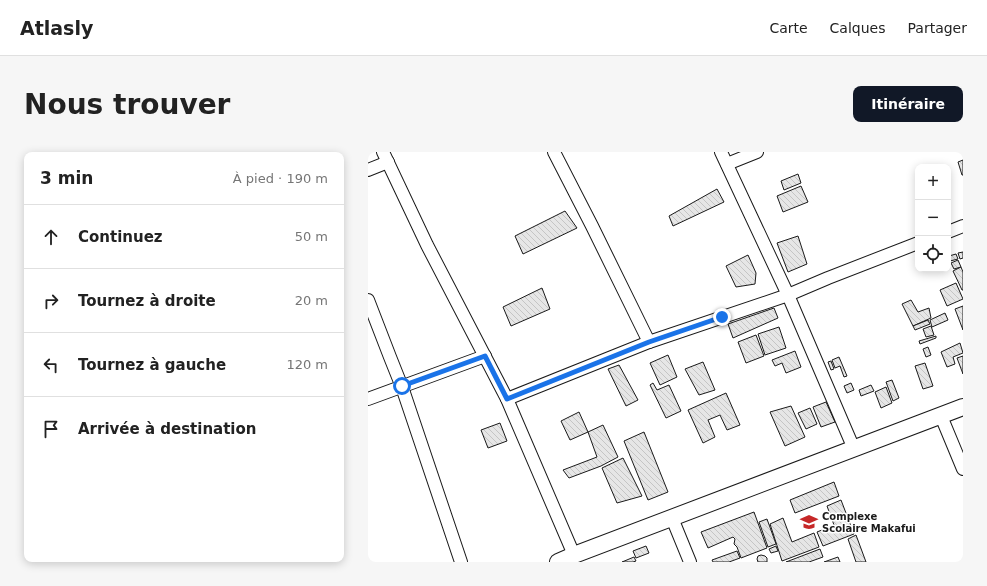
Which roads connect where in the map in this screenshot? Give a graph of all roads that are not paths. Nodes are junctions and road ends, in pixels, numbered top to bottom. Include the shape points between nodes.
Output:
1 (554, 152) edge
2 (721, 152) edge
3 (757, 152) edge
4 (385, 157) edge
5 (727, 164) junction
6 (368, 170) edge
7 (963, 226) edge
8 (951, 231) edge
9 (915, 244) edge
10 (788, 295) junction
11 (368, 300) edge
12 (649, 342) junction
13 (485, 356) junction
14 (402, 386) junction
15 (368, 399) edge
16 (507, 399) junction
17 (963, 407) edge
18 (941, 416) junction
19 (854, 449) junction
20 (963, 468) edge
21 (672, 518) junction
22 (574, 555) junction
23 (461, 562) edge
24 (558, 562) edge
25 (690, 562) edge

1 - 12 street
2 - 5 street
3 - 5 street
4 - 6 street
4 - 13 street
5 - 10 street
7 - 8 street
9 - 10 street
10 - 12 street
10 - 19 street
11 - 14 street
12 - 16 street
13 - 14 street
13 - 16 street
14 - 15 street
14 - 23 street
16 - 22 street
17 - 18 street
18 - 19 street
18 - 20 street
19 - 21 street
21 - 22 street
21 - 25 street
22 - 24 street

